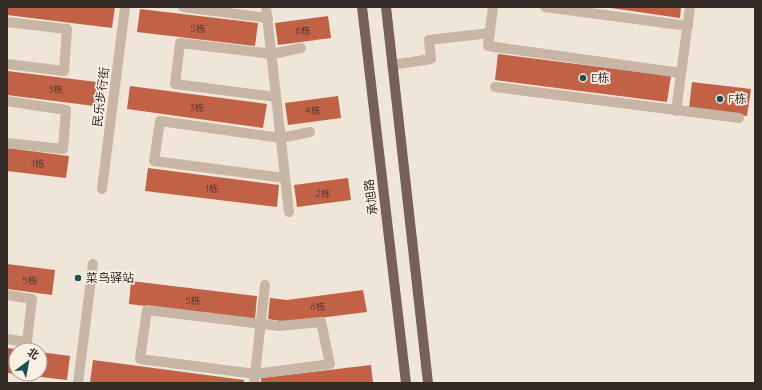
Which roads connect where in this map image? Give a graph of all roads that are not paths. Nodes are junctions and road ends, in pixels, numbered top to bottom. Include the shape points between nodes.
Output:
1 (125, 7) edge
2 (183, 7) edge
3 (266, 7) edge
4 (362, 7) edge
5 (386, 7) edge
6 (493, 7) edge
7 (544, 7) edge
8 (690, 7) edge
9 (268, 18) junction
10 (7, 22) edge
11 (688, 26) junction
12 (490, 32) junction
13 (301, 48) dead end
14 (272, 54) junction
15 (7, 64) edge
16 (392, 65) junction
17 (681, 73) junction
18 (495, 87) dead end
19 (276, 97) junction
20 (7, 101) edge
21 (676, 110) junction
22 (739, 118) dead end
23 (310, 132) dead end
24 (281, 138) junction
25 (7, 142) edge
26 (285, 178) junction
27 (102, 190) dead end
28 (289, 212) dead end
29 (93, 264) dead end
30 (265, 285) dead end
31 (7, 295) edge
32 (261, 323) junction
33 (7, 340) edge
34 (255, 378) edge
35 (78, 383) edge
36 (406, 383) edge
37 (428, 383) edge

1 - 27 street, 民乐步行街
2 - 9 street
3 - 9 street
4 - 36 main road, 承旭路
5 - 16 main road
6 - 12 street
7 - 11 street
8 - 11 street
9 - 14 street
10 - 15 street via 68,29 64,71
11 - 17 street
12 - 16 street via 429,40 431,59
12 - 17 street via 488,46
13 - 14 street
14 - 19 street
14 - 19 street via 180,43 175,84
16 - 37 main road
17 - 21 street
18 - 21 street
19 - 24 street
20 - 25 street via 66,110 63,149
21 - 22 street
23 - 24 street
24 - 26 street
24 - 26 street via 160,121 154,161
26 - 28 street
29 - 35 street
30 - 32 street
31 - 33 street via 32,298 27,342
32 - 34 street
32 - 34 street via 279,326 321,322 330,364
32 - 34 street via 146,310 140,359

